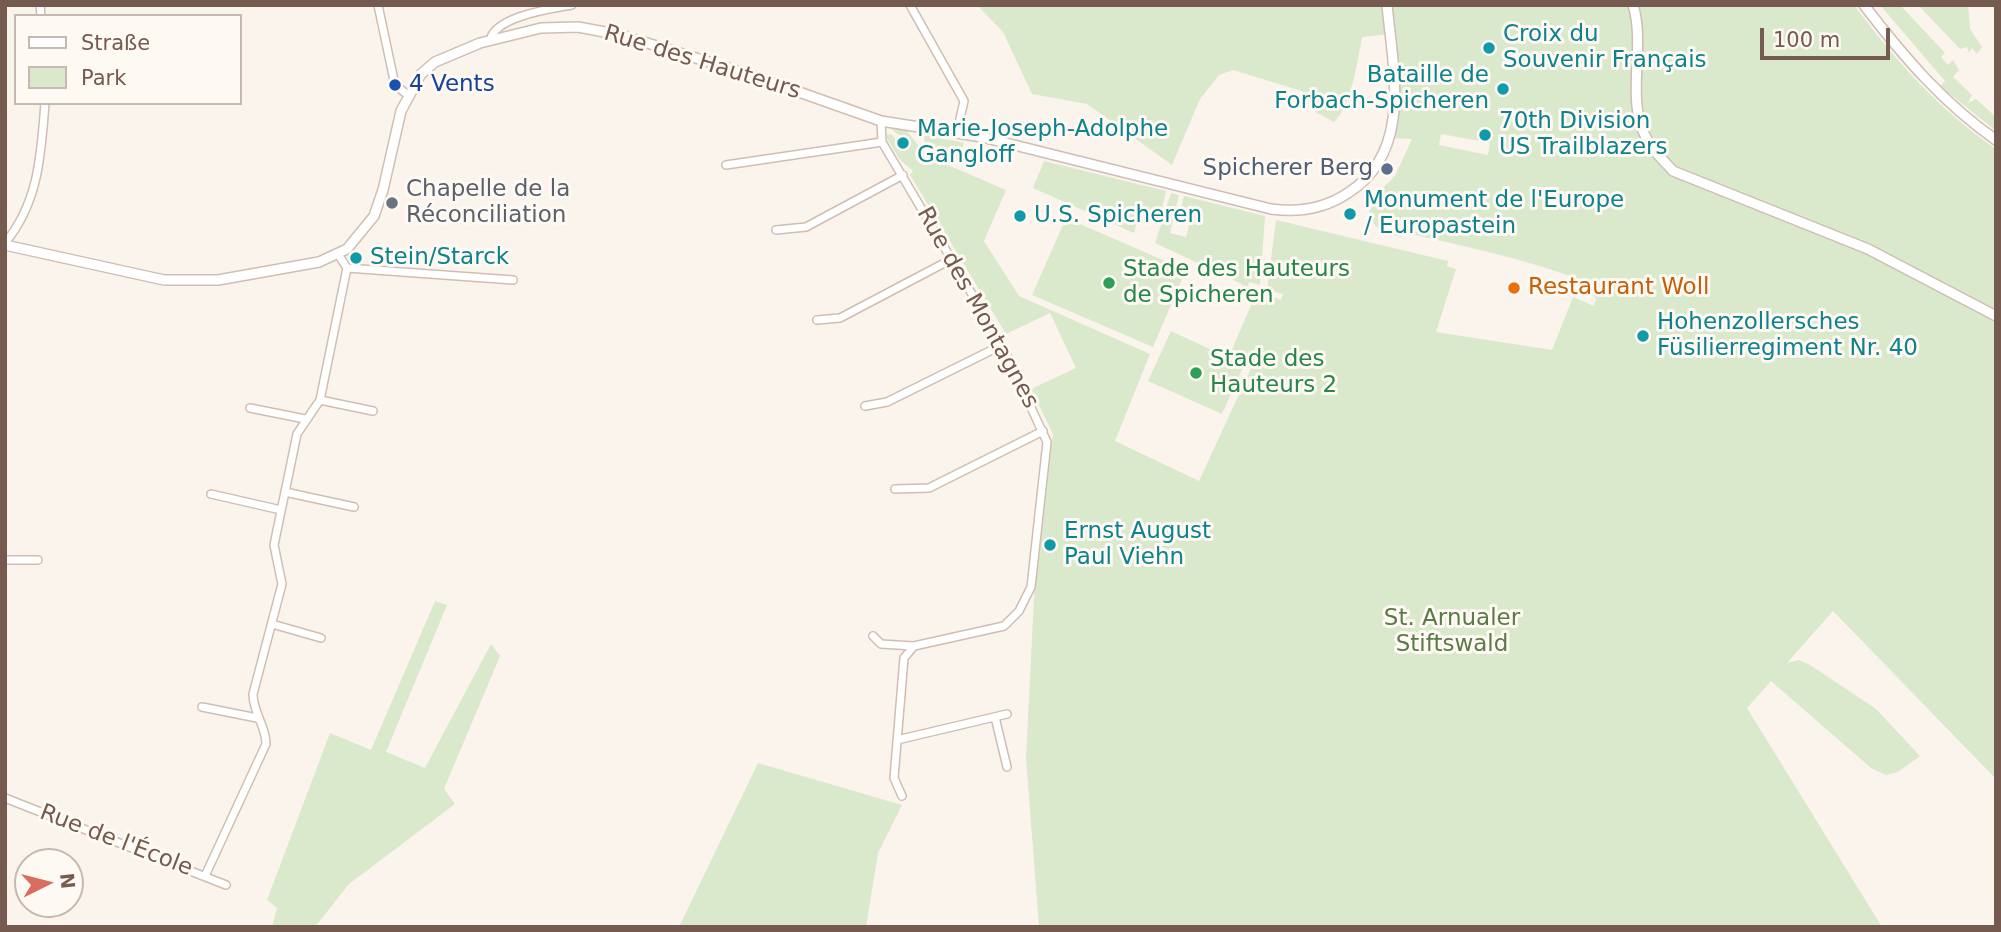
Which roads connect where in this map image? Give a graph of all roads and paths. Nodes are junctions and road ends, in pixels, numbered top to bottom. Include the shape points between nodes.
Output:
1 (378, 5) edge
2 (572, 5) edge
3 (910, 5) edge
4 (1387, 5) edge
5 (1633, 5) edge
6 (1864, 5) edge
7 (490, 40) junction
8 (408, 95) junction
9 (45, 105) edge
10 (881, 121) junction
11 (957, 132) junction
12 (1996, 140) edge
13 (882, 142) junction
14 (726, 165) dead end
15 (903, 175) junction
16 (776, 230) dead end
17 (5, 244) edge
18 (338, 254) junction
19 (952, 259) junction
20 (347, 268) junction
21 (513, 280) dead end
22 (1996, 316) edge
23 (817, 320) dead end
24 (1002, 345) junction
25 (320, 400) junction
26 (865, 406) dead end
27 (250, 408) dead end
28 (373, 411) dead end
29 (305, 419) junction
30 (1043, 431) junction
31 (895, 489) dead end
32 (285, 492) junction
33 (211, 494) dead end
34 (354, 507) dead end
35 (281, 510) junction
36 (5, 560) edge
37 (38, 560) dead end
38 (272, 624) junction
39 (873, 636) dead end
40 (321, 638) dead end
41 (914, 646) junction
42 (202, 708) dead end
43 (1007, 714) dead end
44 (995, 717) junction
45 (257, 718) junction
46 (897, 740) junction
47 (1007, 767) dead end
48 (902, 796) dead end
49 (5, 798) edge
50 (205, 876) junction
51 (226, 886) dead end

1 - 8 street via 395,85
2 - 7 street via 503,24
3 - 11 street via 964,101
4 - 11 street, Rue des Hauteurs via 1395,103 1390,138 1379,164 1359,187 1314,209 1271,209
5 - 22 street via 1638,37 1638,114 1650,144 1673,171 1868,248
6 - 12 street via 1909,64
7 - 8 street, Rue des Hauteurs via 435,62
7 - 10 street, Rue des Hauteurs via 541,28 578,27 621,35
8 - 18 street, Rue des Hauteurs via 374,216 355,242
9 - 17 street via 33,195 28,211
10 - 11 street, Rue des Hauteurs
10 - 13 street, Rue des Montagnes
13 - 14 street
13 - 15 street, Rue des Montagnes
15 - 16 street via 806,227
15 - 19 street, Rue des Montagnes
17 - 18 street, Rue des Hauteurs via 189,282 319,262
18 - 20 street
19 - 23 street via 840,318
19 - 24 street, Rue des Montagnes
20 - 21 street
20 - 25 street
24 - 26 street via 887,401
24 - 30 street, Rue des Montagnes
25 - 28 street
25 - 29 street
27 - 29 street
29 - 32 street
30 - 31 street via 929,488
30 - 41 street, Rue des Montagnes via 1046,456 1031,587 1020,611 1004,626
32 - 34 street
32 - 35 street
33 - 35 street
35 - 38 street via 274,545 282,584
36 - 37 street
38 - 40 street
38 - 45 street via 253,694
39 - 41 street via 881,644
41 - 46 street via 904,658
42 - 45 street
43 - 44 street
44 - 46 street
44 - 47 street
45 - 50 street via 266,733 266,744
46 - 48 street via 894,778
49 - 50 street, Rue de l'École
50 - 51 street, Rue de l'École

